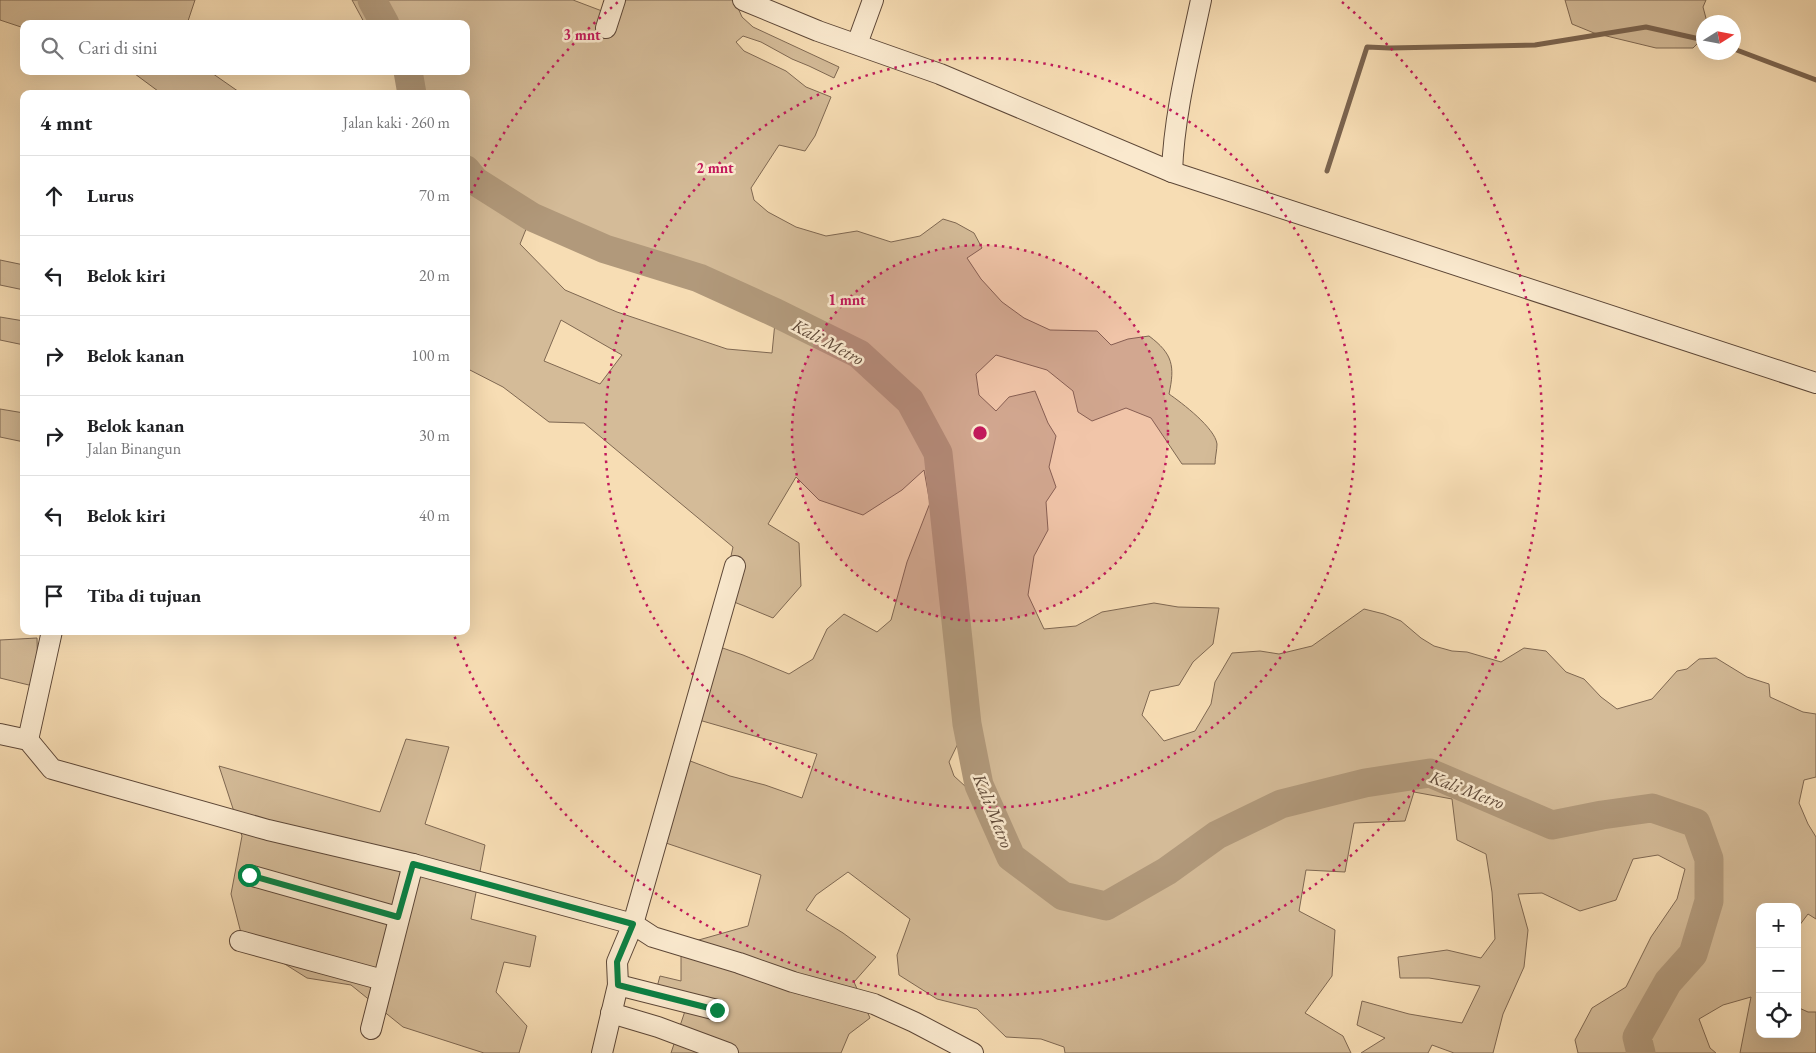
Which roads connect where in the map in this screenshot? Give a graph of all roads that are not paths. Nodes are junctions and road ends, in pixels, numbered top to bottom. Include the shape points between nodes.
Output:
1 (615, 0) edge
2 (743, 0) edge
3 (873, 0) edge
4 (1200, 6) edge
5 (778, 7) edge
6 (606, 28) dead end
7 (857, 44) junction
8 (1172, 172) junction
9 (1816, 383) edge
10 (735, 566) dead end
11 (51, 635) edge
12 (0, 734) edge
13 (28, 740) junction
14 (413, 864) junction
15 (249, 875) dead end
16 (398, 917) junction
17 (633, 924) junction
18 (240, 941) dead end
19 (383, 980) junction
20 (618, 985) junction
21 (717, 1010) dead end
22 (611, 1013) junction
23 (371, 1029) dead end
24 (602, 1053) edge
25 (728, 1053) edge
26 (973, 1053) edge

1 - 6 street
2 - 5 street
3 - 7 street
4 - 8 street via 1179,105
5 - 7 street via 818,31
7 - 8 street via 940,74
8 - 9 street
10 - 17 street
11 - 13 street
12 - 13 street
13 - 14 street via 52,769 64,773 268,830
14 - 16 street
14 - 17 street
15 - 16 street
16 - 19 street
17 - 20 street via 617,962
17 - 26 street via 654,938 874,1004
18 - 19 street
19 - 23 street
20 - 21 street
20 - 22 street
22 - 24 street
22 - 25 street

